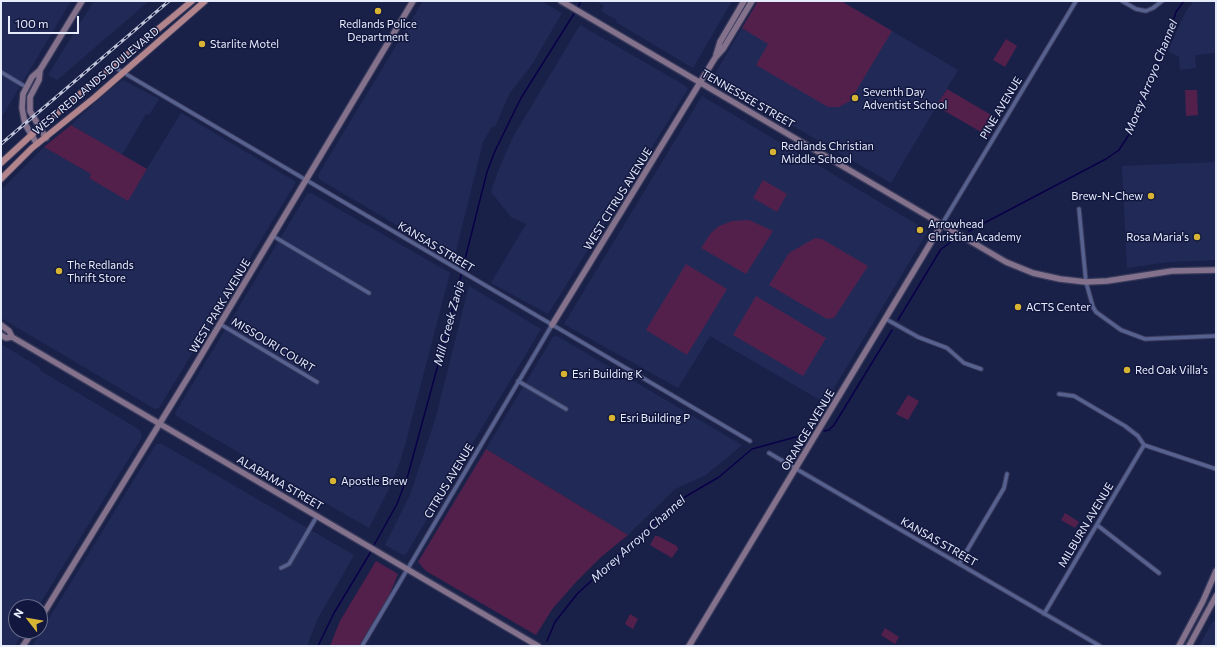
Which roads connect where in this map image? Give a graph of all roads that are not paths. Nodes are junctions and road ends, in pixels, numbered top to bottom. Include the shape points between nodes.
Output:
1 (82, 1) edge
2 (192, 1) edge
3 (205, 1) edge
4 (413, 1) edge
5 (561, 1) edge
6 (744, 1) edge
7 (752, 1) edge
8 (1076, 1) edge
9 (1122, 1) edge
10 (1162, 1) edge
11 (715, 58) junction
12 (114, 67) junction
13 (40, 70) junction
14 (1, 72) edge
15 (122, 72) junction
16 (700, 83) junction
17 (26, 87) junction
18 (39, 128) junction
19 (31, 135) junction
20 (46, 138) junction
21 (37, 144) junction
22 (1, 163) edge
23 (1, 179) edge
24 (306, 180) junction
25 (1079, 209) dead end
26 (942, 224) junction
27 (274, 236) junction
28 (1216, 270) edge
29 (1086, 282) junction
30 (369, 293) dead end
31 (886, 319) junction
32 (220, 324) junction
33 (1, 325) edge
34 (552, 325) junction
35 (1, 335) edge
36 (1216, 336) edge
37 (12, 337) junction
38 (981, 369) dead end
39 (518, 381) junction
40 (317, 382) dead end
41 (1059, 394) dead end
42 (566, 409) dead end
43 (159, 425) junction
44 (750, 441) dead end
45 (1144, 445) junction
46 (769, 453) dead end
47 (796, 469) junction
48 (1216, 469) edge
49 (1007, 474) dead end
50 (318, 516) junction
51 (1097, 525) junction
52 (959, 564) junction
53 (281, 568) dead end
54 (406, 569) junction
55 (1216, 571) edge
56 (1159, 573) dead end
57 (1215, 597) edge
58 (1203, 602) junction
59 (48, 606) edge
60 (1044, 614) junction
61 (362, 646) edge
62 (538, 646) edge
63 (689, 646) edge
64 (1100, 646) edge
65 (1179, 646) edge
66 (1189, 646) edge

1 - 13 main road
2 - 12 main road, WEST REDLANDS BOULEVARD
3 - 15 main road, WEST REDLANDS BOULEVARD
4 - 24 main road, WEST PARK AVENUE
5 - 16 main road, TENNESSEE STREET
6 - 11 main road via 720,42
7 - 11 main road
8 - 26 street, PINE AVENUE
9 - 10 street via 1146,11
11 - 16 main road, WEST CITRUS AVENUE
12 - 15 street, KANSAS STREET
12 - 18 main road, WEST REDLANDS BOULEVARD
13 - 17 main road
13 - 18 main road via 39,80 29,103 32,118
14 - 17 street
15 - 20 main road, WEST REDLANDS BOULEVARD
15 - 24 street, KANSAS STREET
16 - 26 main road, TENNESSEE STREET
16 - 34 main road, WEST CITRUS AVENUE
17 - 19 main road via 22,114
18 - 19 main road, WEST REDLANDS BOULEVARD
18 - 20 main road
19 - 21 main road
19 - 22 main road, WEST REDLANDS BOULEVARD
20 - 21 main road, WEST REDLANDS BOULEVARD
21 - 23 main road, WEST REDLANDS BOULEVARD
24 - 27 main road, WEST PARK AVENUE
24 - 34 street, KANSAS STREET
25 - 29 street
26 - 29 main road, TENNESSEE STREET via 1006,262 1033,274
26 - 31 main road, ORANGE AVENUE
27 - 30 street
27 - 32 main road, WEST PARK AVENUE
28 - 29 main road, TENNESSEE STREET via 1172,272
29 - 36 street via 1096,312 1136,337 1145,339
31 - 38 street via 918,337 947,348 964,363
31 - 47 main road, ORANGE AVENUE
32 - 40 street, MISSOURI COURT
32 - 43 main road, WEST PARK AVENUE
33 - 37 main road, ALABAMA STREET
34 - 39 street, CITRUS AVENUE
34 - 44 street, KANSAS STREET
35 - 37 main road, ALABAMA STREET via 6,338
37 - 43 main road, ALABAMA STREET
39 - 42 street
39 - 54 street, CITRUS AVENUE
41 - 45 street via 1074,396 1125,426 1138,436
43 - 50 main road, ALABAMA STREET
43 - 59 main road, WEST PARK AVENUE
45 - 48 street
45 - 51 street, MILBURN AVENUE
46 - 47 street, KANSAS STREET
47 - 52 street, KANSAS STREET
47 - 63 main road, ORANGE AVENUE
49 - 52 street via 1004,488
50 - 53 street via 289,564
50 - 54 main road, ALABAMA STREET
51 - 56 street
51 - 60 street, MILBURN AVENUE
52 - 60 street, KANSAS STREET
54 - 61 street, CITRUS AVENUE
54 - 62 main road, ALABAMA STREET
55 - 58 main road
57 - 58 main road
57 - 66 main road
58 - 65 main road
60 - 64 street, KANSAS STREET

